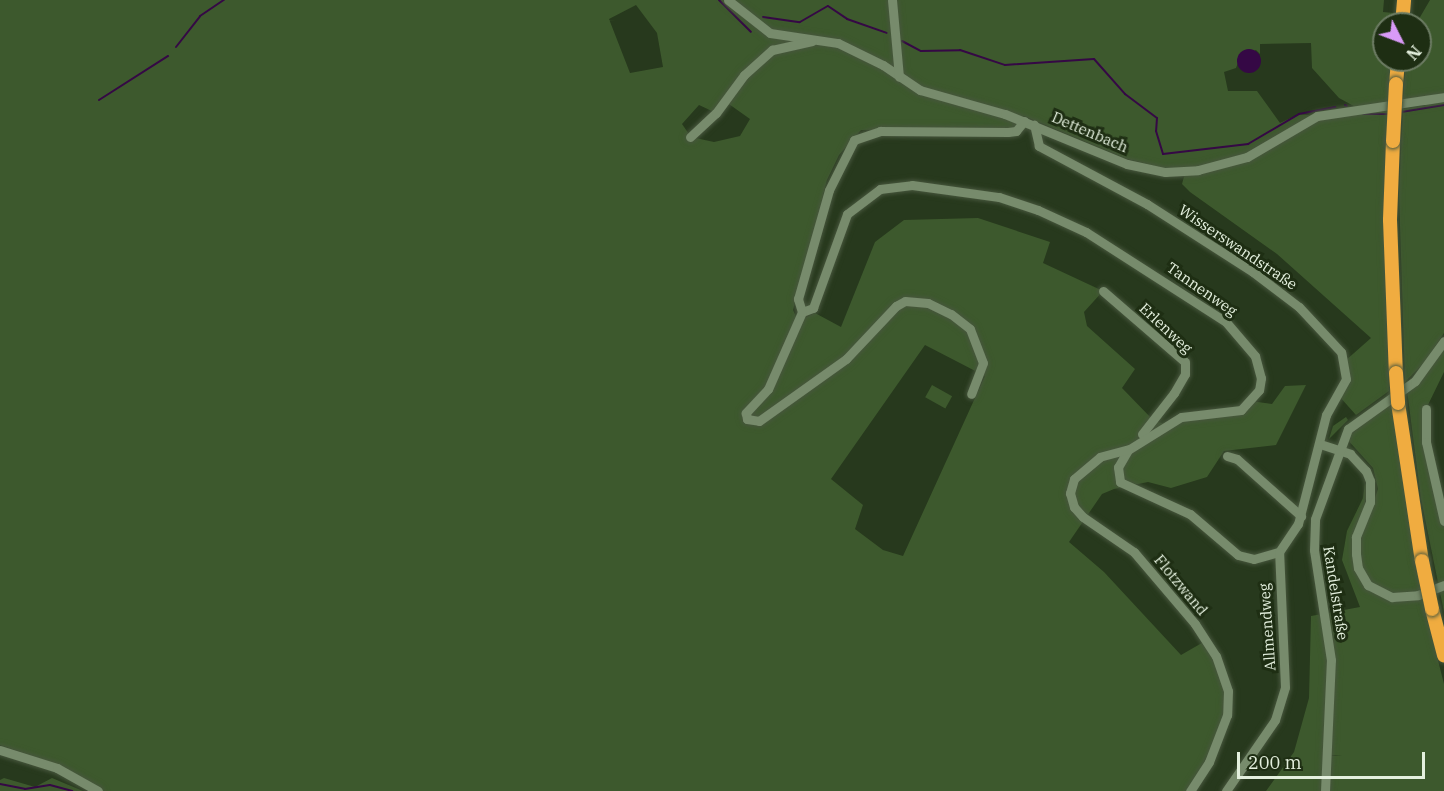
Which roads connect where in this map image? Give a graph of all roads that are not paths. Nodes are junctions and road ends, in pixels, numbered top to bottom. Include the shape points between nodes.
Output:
1 (728, 0) edge
2 (892, 0) edge
3 (823, 39) junction
4 (1397, 72) edge
5 (899, 77) junction
6 (1444, 98) edge
7 (1024, 121) junction
8 (1034, 125) junction
9 (690, 137) dead end
10 (1103, 291) dead end
11 (802, 312) junction
12 (1444, 341) edge
13 (971, 394) dead end
14 (1426, 409) dead end
15 (1320, 444) junction
16 (1339, 449) junction
17 (1128, 450) junction
18 (1227, 456) dead end
19 (1301, 516) junction
20 (1444, 521) edge
21 (1279, 552) junction
22 (1444, 585) edge
23 (1444, 655) edge
24 (0, 750) edge
25 (98, 791) edge
26 (1191, 791) edge
27 (1226, 791) edge
28 (1325, 791) edge

1 - 3 street, Dettenbach via 770,33
2 - 5 street
3 - 5 street, Dettenbach via 858,51
3 - 9 street via 772,50 744,75 716,113
4 - 23 highway, bridge via 1390,220 1398,403 1422,561
5 - 7 street, Dettenbach via 937,96
6 - 8 street, Dettenbach via 1317,116 1231,163 1178,173 1127,164
7 - 8 street, Dettenbach
7 - 11 street via 1016,131 1008,132 880,131 855,140 825,201 798,299
8 - 15 street, Wisserswandstraße via 1039,146 1138,199 1253,272 1299,307 1335,346 1345,361 1346,379 1326,415
10 - 17 street, Erlenweg via 1185,362 1185,374 1174,393
11 - 13 street via 776,374 746,413 747,420 759,421 846,359 905,301 928,303 970,329 983,363
11 - 17 street, Tannenweg via 813,308 847,214 880,189 912,185 948,189 1038,210 1109,245 1212,311 1250,348 1259,367 1259,390 1241,410 1181,417
12 - 16 street, Kandelstraße via 1415,381 1348,429
14 - 20 street via 1426,441
15 - 16 street
15 - 19 street
16 - 22 street via 1360,463 1370,481 1370,502 1356,537 1358,568 1368,585 1392,597 1418,595
16 - 28 street, Kandelstraße via 1312,535 1331,660
17 - 21 street via 1118,475 1127,488 1190,513 1239,555 1254,559
17 - 26 street, Flotzwand via 1100,457 1074,479 1070,493 1074,507 1083,517 1134,552 1195,624 1216,656 1228,691 1227,715 1209,762
18 - 19 street via 1237,459
19 - 21 street
21 - 27 street, Allmendweg via 1285,687 1275,720
24 - 25 street via 57,768

